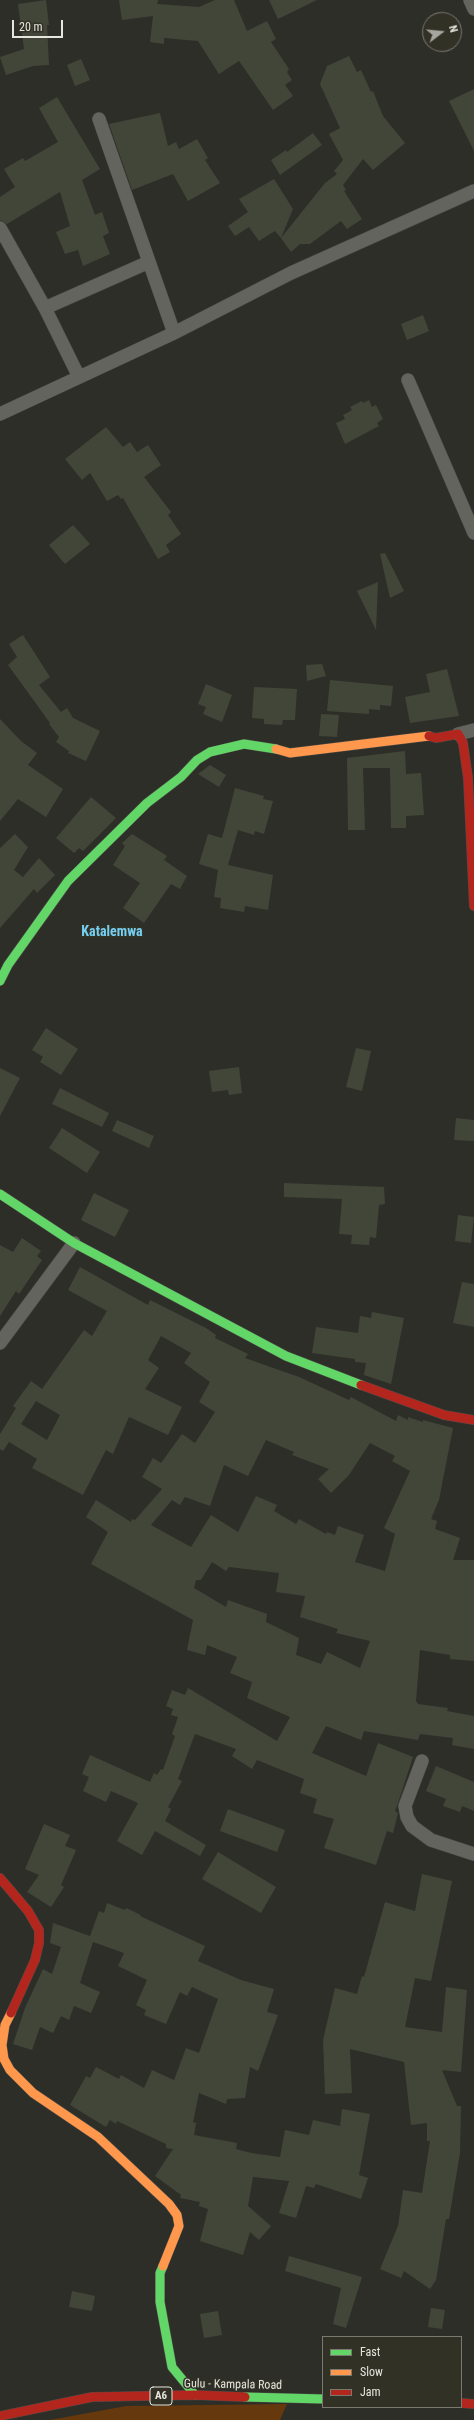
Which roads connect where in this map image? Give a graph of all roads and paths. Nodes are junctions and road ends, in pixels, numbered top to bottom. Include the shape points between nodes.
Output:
1 (470, 0) edge
2 (474, 9) edge
3 (99, 119) dead end
4 (474, 191) edge
5 (0, 228) edge
6 (149, 262) junction
7 (45, 308) junction
8 (174, 333) junction
9 (79, 377) junction
10 (408, 380) dead end
11 (0, 414) edge
12 (474, 533) edge
13 (474, 730) edge
14 (458, 734) junction
15 (474, 906) edge
16 (0, 980) edge
17 (0, 1194) edge
18 (74, 1243) junction
19 (0, 1343) edge
20 (474, 1420) edge
21 (422, 1761) dead end
22 (474, 1854) edge
23 (0, 1878) edge
24 (195, 2395) junction
25 (322, 2399) edge
26 (462, 2403) edge
27 (474, 2404) edge
28 (0, 2416) edge

1 - 2 street
3 - 6 street
4 - 8 street via 291,273
5 - 7 street
6 - 7 street
6 - 8 street
7 - 9 street
8 - 9 street
9 - 11 street
10 - 12 street
13 - 14 street
14 - 15 street via 463,743 468,778
14 - 16 street via 436,738 427,735 290,753 270,747 244,744 210,752 147,803 68,881
17 - 18 street
18 - 19 street
18 - 20 street via 286,1356 403,1402 444,1415
21 - 22 street via 405,1806 412,1826 431,1840
23 - 24 street via 28,1911 39,1930 40,1943 6,2025 2,2045 4,2059 10,2070 33,2093 98,2137 169,2204 177,2215 179,2226 160,2273 160,2302 172,2367
24 - 25 street, Gulu - Kampala Road / A6
24 - 28 street, Gulu - Kampala Road / A6 via 92,2397
26 - 27 street

